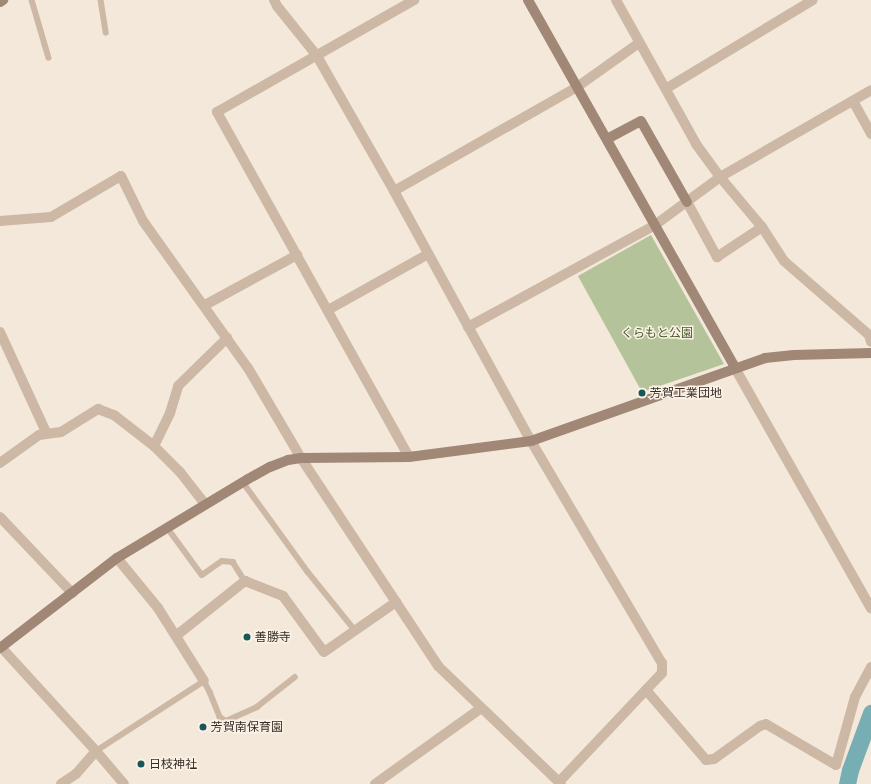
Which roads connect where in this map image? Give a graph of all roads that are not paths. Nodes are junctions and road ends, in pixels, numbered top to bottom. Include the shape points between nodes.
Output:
1 (3, 0) edge
2 (32, 0) edge
3 (101, 0) edge
4 (274, 0) edge
5 (414, 0) edge
6 (528, 0) edge
7 (616, 0) edge
8 (813, 0) edge
9 (0, 2) edge
10 (106, 33) dead end
11 (639, 42) junction
12 (317, 56) junction
13 (49, 58) dead end
14 (577, 86) junction
15 (666, 88) junction
16 (871, 90) edge
17 (853, 101) junction
18 (871, 134) edge
19 (607, 139) junction
20 (720, 177) junction
21 (394, 191) junction
22 (687, 202) junction
23 (0, 221) edge
24 (656, 225) junction
25 (762, 227) junction
26 (428, 254) junction
27 (298, 255) junction
28 (205, 305) junction
29 (328, 310) junction
30 (468, 327) junction
31 (0, 332) edge
32 (870, 337) edge
33 (228, 338) junction
34 (871, 352) edge
35 (735, 368) junction
36 (47, 434) junction
37 (531, 442) junction
38 (154, 446) junction
39 (409, 457) junction
40 (301, 458) junction
41 (0, 463) edge
42 (243, 482) junction
43 (205, 504) junction
44 (0, 517) edge
45 (167, 526) junction
46 (117, 558) junction
47 (245, 581) junction
48 (72, 593) junction
49 (396, 602) junction
50 (871, 608) edge
51 (355, 630) junction
52 (177, 635) junction
53 (1, 648) edge
54 (871, 667) edge
55 (295, 677) dead end
56 (204, 681) junction
57 (646, 690) junction
58 (481, 708) junction
59 (96, 751) junction
60 (560, 783) edge
61 (61, 784) edge
62 (124, 784) edge
63 (375, 784) edge

1 - 9 street
2 - 13 lane
3 - 10 lane
4 - 12 street
5 - 12 street
6 - 14 street
7 - 11 street
8 - 15 street
11 - 14 street
11 - 15 street
12 - 21 street
12 - 27 street via 217,112
14 - 19 street
14 - 21 street
15 - 20 street via 696,144
16 - 17 street
17 - 18 street
17 - 20 street
19 - 22 street via 642,121
19 - 24 street
20 - 22 street
20 - 25 street
21 - 26 street
22 - 24 street
22 - 25 street via 717,256
23 - 28 street via 50,216 121,176 143,221
24 - 30 street
24 - 35 street
25 - 32 street via 784,261
26 - 29 street
26 - 30 street
27 - 28 street
27 - 29 street
28 - 33 street
29 - 39 street
30 - 37 street
31 - 36 street
33 - 38 street via 178,386 170,413
33 - 40 street
34 - 35 street via 765,358
35 - 37 street
35 - 50 street
36 - 38 street via 61,432 98,409 114,415
36 - 41 street via 39,435
37 - 39 street
37 - 57 street via 662,663 662,673
38 - 43 street via 180,472
39 - 40 street
40 - 42 street via 270,467
40 - 49 street
42 - 43 street
42 - 51 lane via 308,572
43 - 45 street
44 - 48 street
45 - 46 street
45 - 47 lane via 202,575 222,561 233,562
46 - 48 street
46 - 52 street
47 - 51 street via 283,596 324,652
47 - 52 street
48 - 53 street
49 - 51 street
49 - 58 street via 438,666
52 - 56 street
53 - 59 street
54 - 57 street via 855,697 836,765 766,724 714,759 706,760
55 - 56 lane via 257,707 226,721 220,717
56 - 59 lane
57 - 60 street
58 - 60 street
58 - 63 street
59 - 61 street via 76,774
59 - 62 street

